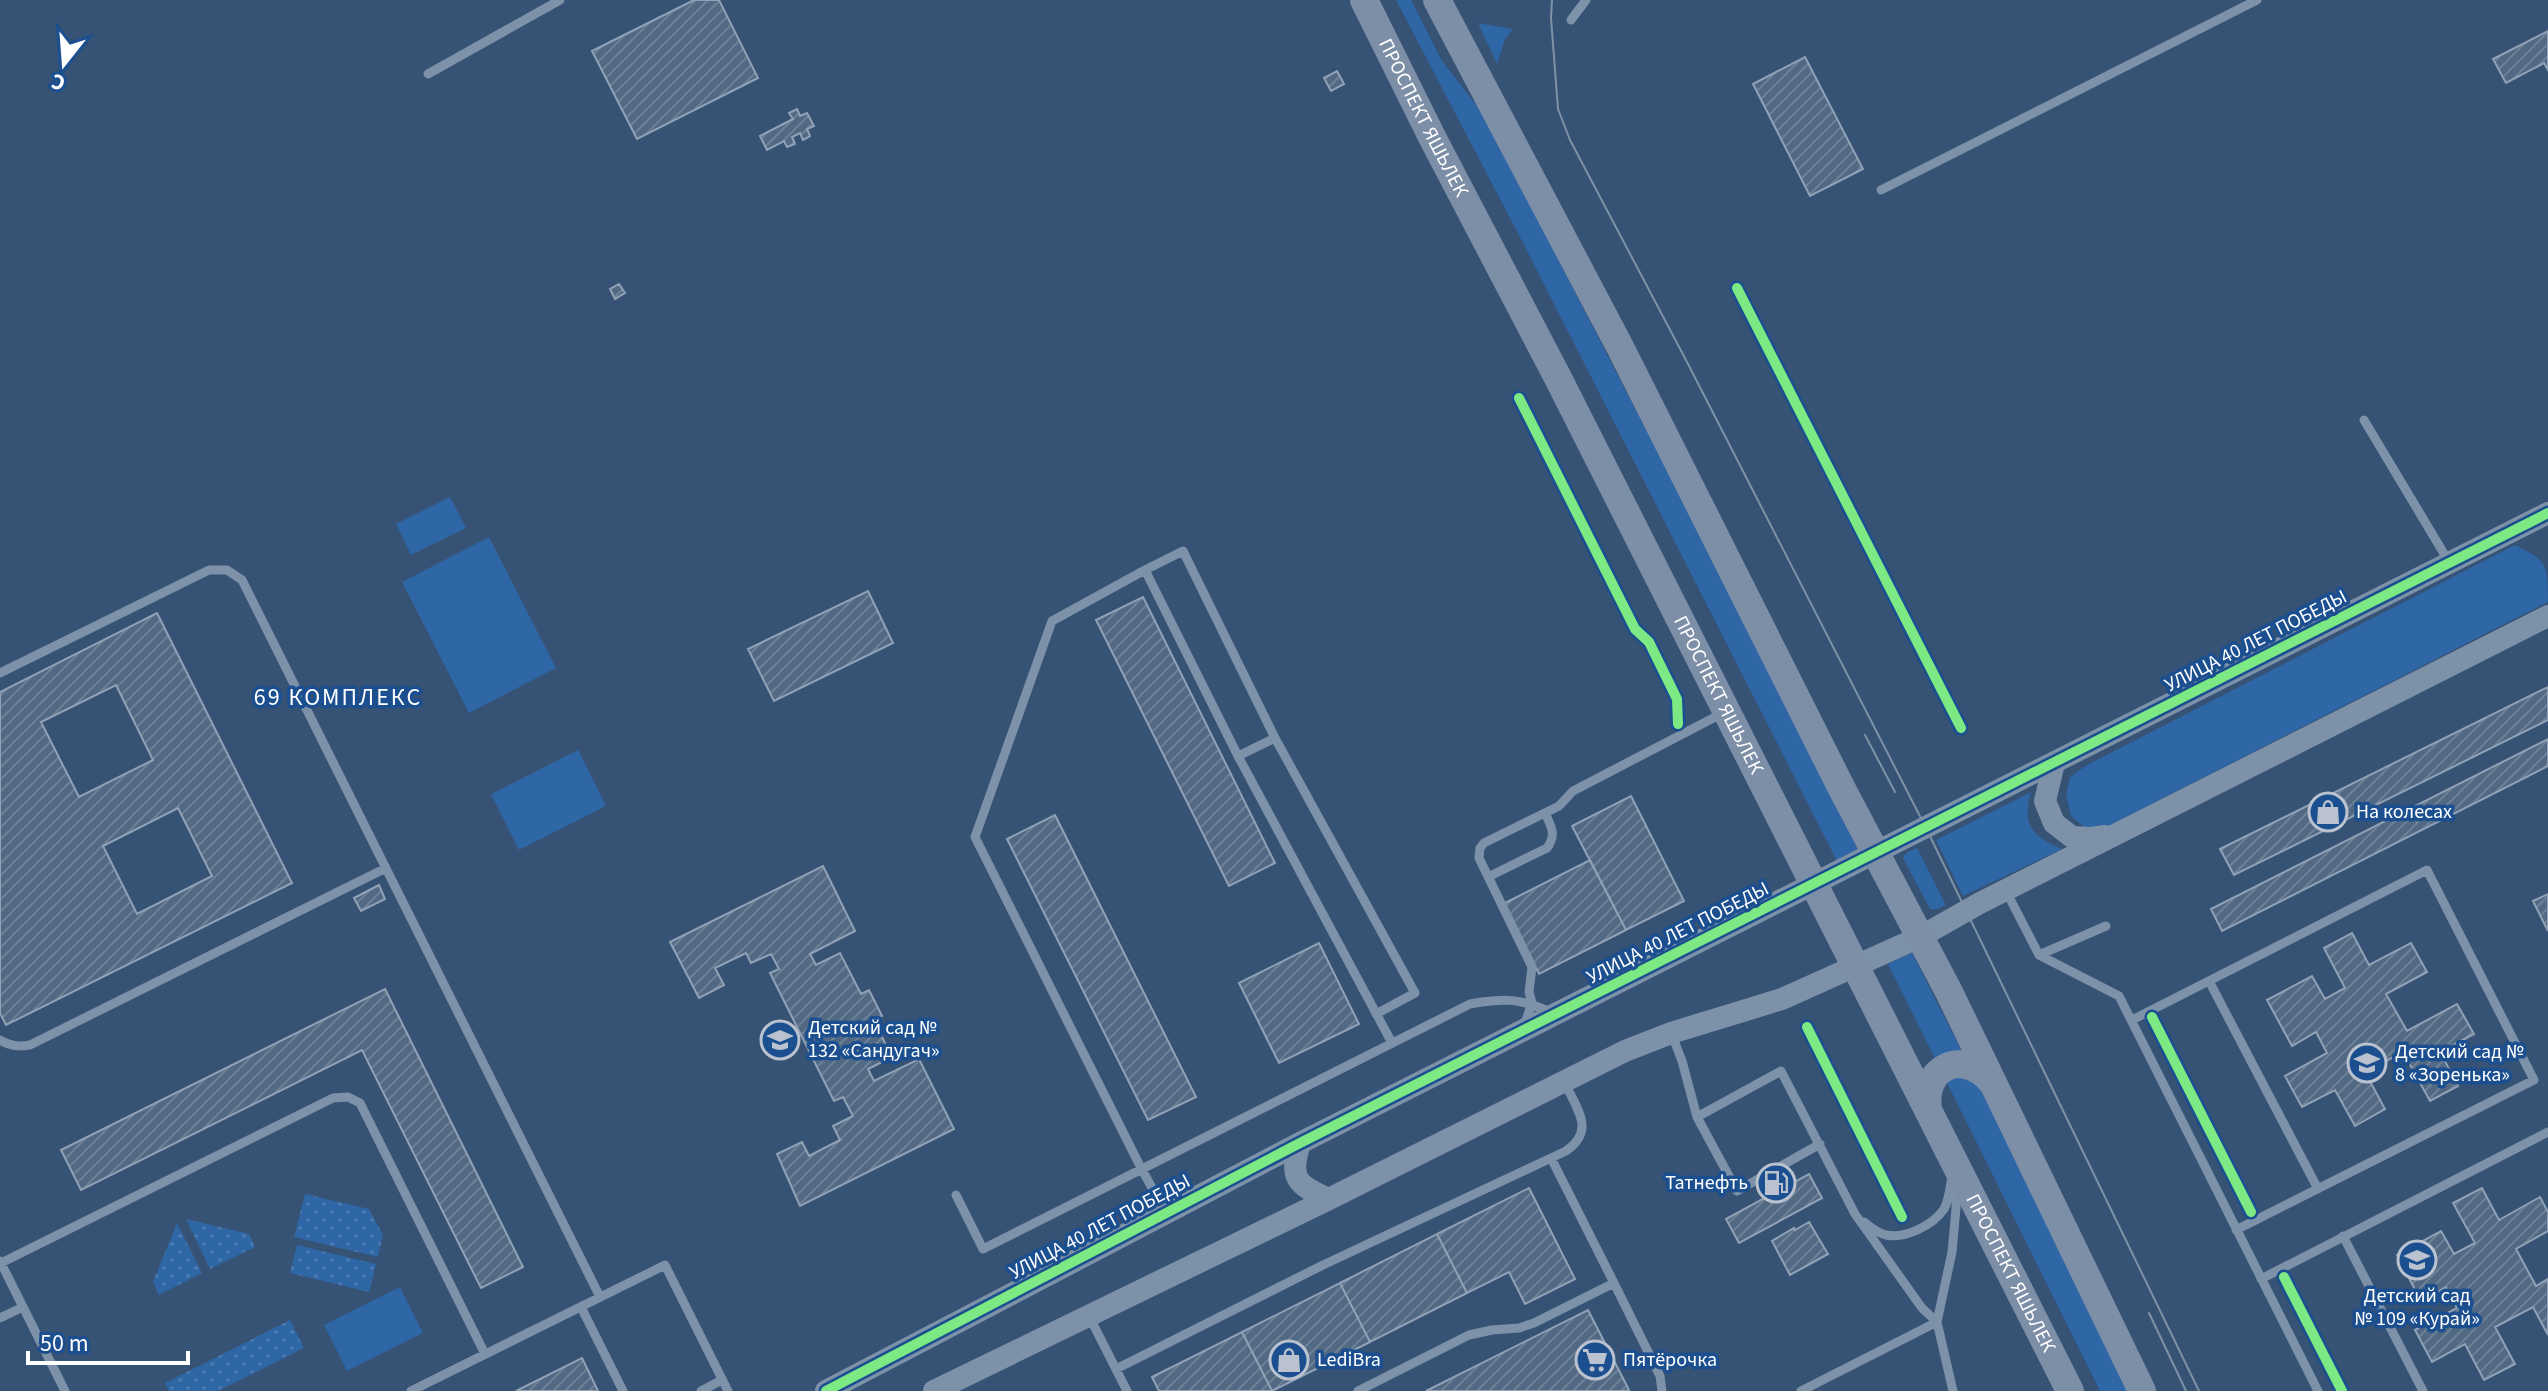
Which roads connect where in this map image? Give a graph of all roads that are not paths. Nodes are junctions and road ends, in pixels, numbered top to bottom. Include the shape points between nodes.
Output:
1 (560, 0) edge
2 (1364, 0) edge
3 (1437, 0) edge
4 (1586, 0) edge
5 (2257, 0) edge
6 (1571, 20) dead end
7 (428, 74) dead end
8 (1881, 190) dead end
9 (2364, 420) dead end
10 (2548, 513) edge
11 (2519, 528) junction
12 (2548, 531) edge
13 (2449, 562) junction
14 (1145, 570) junction
15 (2548, 616) edge
16 (0, 673) edge
17 (1726, 712) junction
18 (1275, 738) junction
19 (1238, 756) junction
20 (2054, 763) junction
21 (1545, 813) junction
22 (2122, 833) junction
23 (1875, 852) junction
24 (386, 868) junction
25 (1488, 877) junction
26 (1814, 884) junction
27 (2006, 891) junction
28 (2106, 926) dead end
29 (1920, 937) junction
30 (2039, 955) junction
31 (1857, 967) junction
32 (2209, 981) junction
33 (1532, 1003) junction
34 (1376, 1014) junction
35 (1556, 1015) junction
36 (2132, 1020) junction
37 (1521, 1032) junction
38 (1671, 1033) junction
39 (0, 1040) edge
40 (1392, 1043) junction
41 (1563, 1080) junction
42 (1990, 1080) junction
43 (1928, 1109) junction
44 (1697, 1117) junction
45 (2548, 1132) edge
46 (1300, 1143) junction
47 (1820, 1144) junction
48 (1551, 1158) junction
49 (1955, 1163) junction
50 (1141, 1168) junction
51 (2318, 1189) junction
52 (956, 1195) dead end
53 (1329, 1199) junction
54 (1166, 1213) junction
55 (1855, 1214) junction
56 (2236, 1230) junction
57 (2343, 1236) junction
58 (0, 1262) edge
59 (2261, 1279) junction
60 (1614, 1283) junction
61 (600, 1297) junction
62 (23, 1307) junction
63 (581, 1307) junction
64 (1089, 1316) junction
65 (0, 1318) edge
66 (1937, 1322) junction
67 (485, 1354) junction
68 (1116, 1369) junction
69 (722, 1380) junction
70 (65, 1391) edge
71 (411, 1391) edge
72 (623, 1391) edge
73 (701, 1391) edge
74 (728, 1391) edge
75 (826, 1391) edge
76 (934, 1391) edge
77 (1127, 1391) edge
78 (1358, 1391) edge
79 (1662, 1391) edge
80 (1801, 1391) edge
81 (1953, 1391) edge
82 (2070, 1391) edge
83 (2142, 1391) edge
84 (2318, 1391) edge
85 (2423, 1391) edge

1 - 7 lane
2 - 17 main road, ПРОСПЕКТ ЯШЬЛЕК
3 - 23 main road via 1620,347
4 - 6 lane
5 - 8 lane
9 - 13 lane
10 - 11 street, УЛИЦА 40 ЛЕТ ПОБЕДЫ
11 - 12 street
11 - 13 street, УЛИЦА 40 ЛЕТ ПОБЕДЫ
13 - 20 street, УЛИЦА 40 ЛЕТ ПОБЕДЫ
14 - 18 lane via 1183,551
14 - 19 lane
14 - 50 lane via 1052,621 975,837
15 - 22 street
16 - 24 lane via 209,570 234,573
17 - 21 lane via 1573,791
17 - 26 main road, ПРОСПЕКТ ЯШЬЛЕК
18 - 19 lane
18 - 34 lane via 1415,993
19 - 34 lane
20 - 22 street via 2045,801 2054,823 2072,837
20 - 23 street, УЛИЦА 40 ЛЕТ ПОБЕДЫ
21 - 25 lane via 1553,830 1547,848
21 - 25 lane via 1480,848
22 - 27 street
23 - 26 street, УЛИЦА 40 ЛЕТ ПОБЕДЫ
23 - 29 main road
24 - 39 lane via 30,1045
24 - 61 lane
25 - 33 lane via 1531,963
26 - 31 main road, ПРОСПЕКТ ЯШЬЛЕК
26 - 35 street, УЛИЦА 40 ЛЕТ ПОБЕДЫ
27 - 29 street
27 - 30 lane
28 - 30 lane
29 - 31 street
29 - 42 main road
30 - 36 lane via 2119,996
31 - 38 street via 1782,999
31 - 43 main road, ПРОСПЕКТ ЯШЬЛЕК
32 - 36 lane
32 - 51 lane
32 - 51 lane via 2427,870 2534,1080
33 - 35 lane
33 - 37 lane
33 - 40 lane via 1505,999 1470,1004
34 - 40 lane
35 - 37 street, УЛИЦА 40 ЛЕТ ПОБЕДЫ
36 - 56 lane
37 - 46 street, УЛИЦА 40 ЛЕТ ПОБЕДЫ
38 - 41 street
38 - 44 lane
40 - 50 lane
41 - 48 lane via 1583,1123 1576,1144
41 - 53 street
42 - 43 main road via 1971,1065 1946,1067 1929,1084
42 - 83 main road
43 - 49 main road, ПРОСПЕКТ ЯШЬЛЕК
44 - 47 lane via 1781,1071
44 - 47 lane via 1737,1191
45 - 57 lane
46 - 53 street via 1294,1164 1298,1181
46 - 54 street, УЛИЦА 40 ЛЕТ ПОБЕДЫ
47 - 55 lane
48 - 60 lane
48 - 68 lane
49 - 55 lane via 1946,1205 1931,1223 1888,1235
49 - 66 lane via 1954,1241
49 - 82 main road, ПРОСПЕКТ ЯШЬЛЕК
50 - 52 lane via 983,1249
50 - 54 lane
51 - 56 lane
53 - 64 street
54 - 75 street, УЛИЦА 40 ЛЕТ ПОБЕДЫ
55 - 66 lane
56 - 59 lane
57 - 59 lane
57 - 85 lane
58 - 62 lane
58 - 67 lane via 333,1098 348,1097 360,1103
59 - 84 lane
60 - 78 lane via 1527,1325 1469,1335
60 - 79 lane via 1660,1376
61 - 63 lane
61 - 69 lane via 665,1265
62 - 65 lane
62 - 70 lane
63 - 67 lane
63 - 72 lane
64 - 68 lane
64 - 76 street
66 - 80 lane
66 - 81 lane
67 - 71 lane
68 - 77 lane
69 - 73 lane
69 - 74 lane

